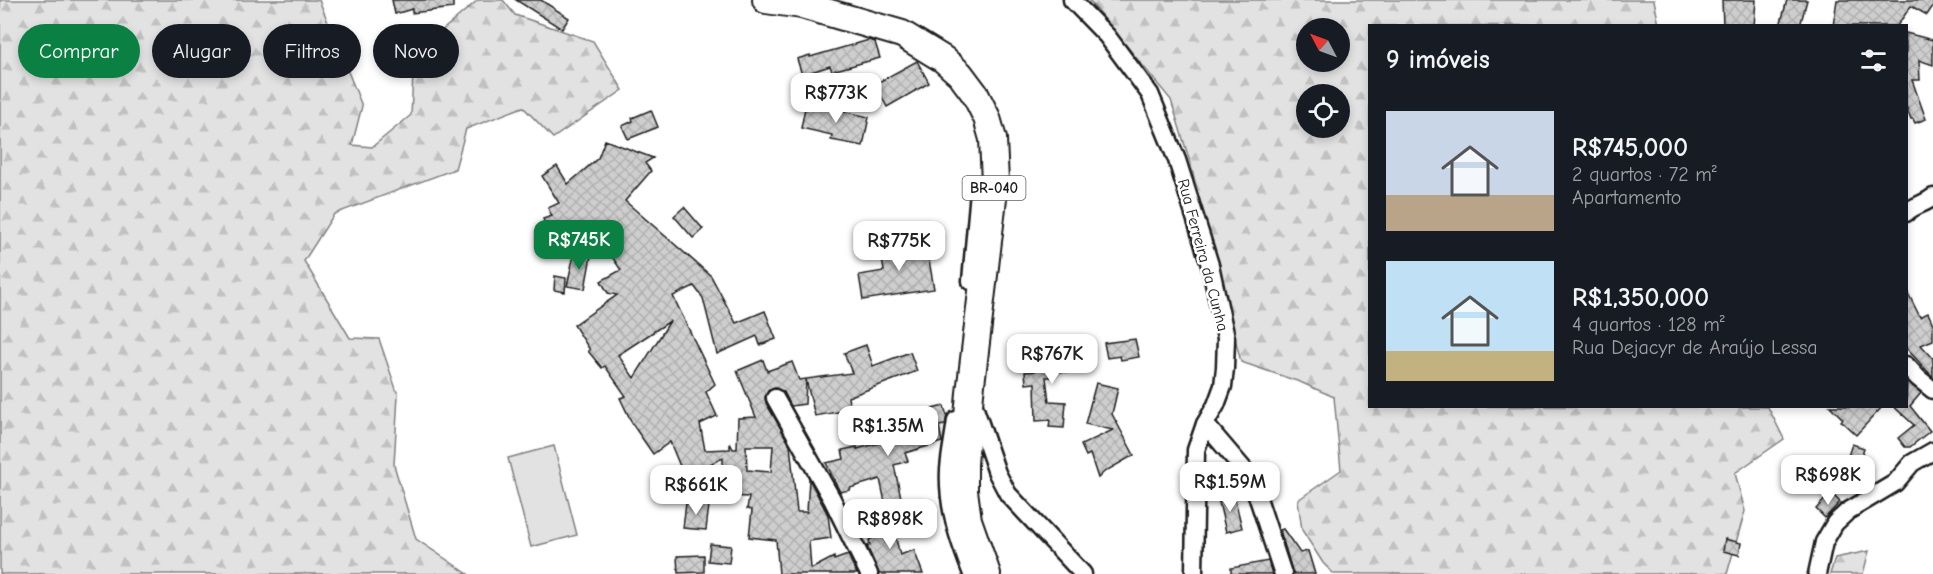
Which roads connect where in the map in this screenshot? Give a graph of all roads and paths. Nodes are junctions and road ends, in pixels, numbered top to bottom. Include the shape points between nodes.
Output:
1 (766, 0) edge
2 (1072, 0) edge
3 (1933, 197) edge
4 (1908, 211) edge
5 (976, 291) junction
6 (1908, 367) edge
7 (1933, 390) edge
8 (970, 393) junction
9 (775, 399) dead end
10 (1205, 424) junction
11 (1933, 451) edge
12 (869, 574) edge
13 (972, 574) edge
14 (987, 574) edge
15 (1083, 574) edge
16 (1194, 574) edge
17 (1282, 574) edge
18 (1817, 574) edge

1 - 5 highway, BR-040 via 802,5 902,34 943,59 975,94 993,139 995,182 983,219
2 - 10 street, Rua Ferreira da Cunha via 1107,36 1150,94 1178,160 1226,338 1223,386
3 - 4 street
5 - 8 highway, BR-040
5 - 13 street via 949,472 957,533
6 - 7 street
8 - 14 highway, BR-040 via 964,490 968,519
8 - 15 street via 1008,495
9 - 12 street
10 - 16 street, Rua Ferreira da Cunha via 1196,450
10 - 17 street via 1246,472 1255,489
11 - 18 street via 1912,463 1895,483 1835,523 1824,542

